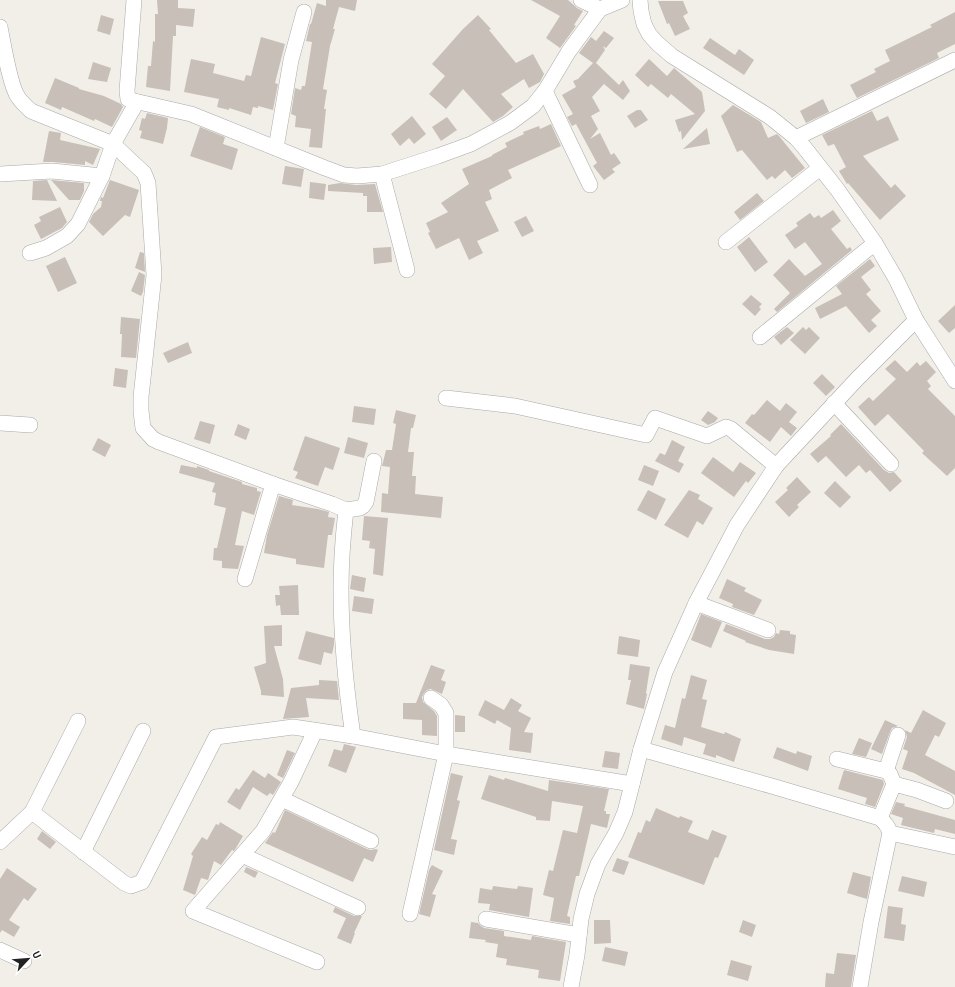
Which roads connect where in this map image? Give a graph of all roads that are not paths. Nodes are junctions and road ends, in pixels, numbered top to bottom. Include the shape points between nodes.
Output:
1 (134, 0) edge
2 (582, 0) edge
3 (622, 0) edge
4 (640, 0) edge
5 (600, 9) junction
6 (304, 12) dead end
7 (0, 26) edge
8 (955, 60) edge
9 (545, 92) junction
10 (137, 102) junction
11 (796, 138) junction
12 (114, 144) junction
13 (276, 148) junction
14 (820, 168) junction
15 (0, 174) edge
16 (382, 174) junction
17 (102, 176) junction
18 (590, 185) dead end
19 (726, 242) dead end
20 (875, 243) junction
21 (30, 254) dead end
22 (407, 270) dead end
23 (916, 320) junction
24 (760, 337) dead end
25 (955, 381) edge
26 (446, 398) dead end
27 (834, 403) junction
28 (0, 423) edge
29 (30, 425) dead end
30 (374, 461) dead end
31 (891, 464) dead end
32 (776, 466) junction
33 (273, 484) junction
34 (346, 510) junction
35 (245, 579) dead end
36 (696, 603) junction
37 (768, 630) dead end
38 (431, 698) dead end
39 (78, 721) dead end
40 (143, 731) dead end
41 (315, 731) junction
42 (898, 735) dead end
43 (353, 736) junction
44 (641, 749) junction
45 (446, 754) junction
46 (837, 759) dead end
47 (886, 771) junction
48 (632, 784) junction
49 (894, 784) junction
50 (282, 799) junction
51 (946, 801) dead end
52 (32, 812) junction
53 (880, 818) junction
54 (890, 833) junction
55 (371, 841) dead end
56 (0, 842) edge
57 (955, 847) edge
58 (83, 852) junction
59 (242, 855) junction
60 (358, 908) dead end
61 (410, 914) dead end
62 (486, 919) dead end
63 (579, 935) junction
64 (0, 950) edge
65 (24, 961) dead end
66 (317, 962) dead end
67 (571, 987) edge
68 (860, 987) edge

1 - 10 street via 127,91 128,99
2 - 5 street
3 - 5 street
4 - 11 street via 644,24 657,43 672,56 770,117
5 - 9 street via 568,51
6 - 13 street via 291,60
7 - 12 street via 13,85 17,96 25,105 31,111
8 - 11 street
9 - 16 street via 521,116 471,144
9 - 18 street
10 - 12 street
10 - 13 street via 191,114
11 - 14 street
12 - 17 street
12 - 33 street via 144,173 148,183 154,275 141,396 143,428 159,442
13 - 16 street via 344,174
14 - 19 street
14 - 20 street
15 - 17 street via 52,171
16 - 22 street
17 - 21 street via 78,224 67,236
20 - 23 street
20 - 24 street
23 - 25 street
23 - 27 street
26 - 32 street via 515,406 646,436 655,418 707,436 726,427
27 - 31 street
27 - 32 street
28 - 29 street
30 - 34 street via 366,502 360,508
32 - 36 street via 737,525
33 - 34 street
33 - 35 street
34 - 43 street via 341,620
36 - 37 street
36 - 44 street via 665,672
38 - 45 street via 441,705 446,713
39 - 52 street
40 - 58 street
41 - 43 street
41 - 50 street
41 - 58 street via 293,727 216,737 142,882 131,886 124,883
42 - 47 street
43 - 45 street
44 - 48 street
44 - 53 street
45 - 48 street
45 - 61 street
46 - 47 street
47 - 49 street
48 - 63 street via 625,812 598,864 587,894
49 - 51 street
49 - 53 street
50 - 55 street
50 - 59 street via 264,831
52 - 56 street
52 - 58 street
53 - 54 street
54 - 57 street
54 - 68 street
59 - 60 street
59 - 66 street via 193,911
62 - 63 street
63 - 67 street
64 - 65 street

